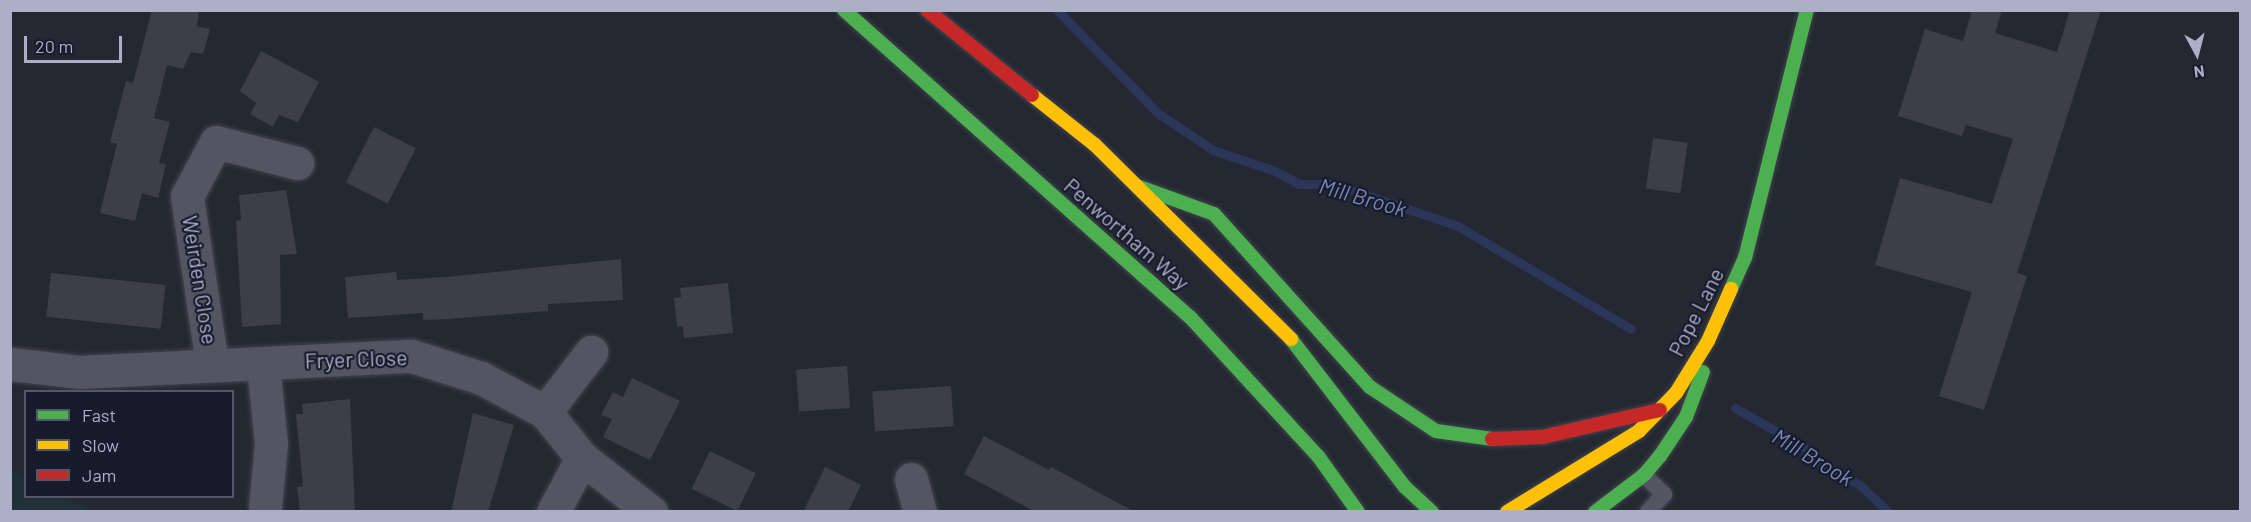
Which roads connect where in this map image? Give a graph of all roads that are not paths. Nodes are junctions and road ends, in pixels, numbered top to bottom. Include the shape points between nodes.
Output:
1 (844, 10) edge
2 (927, 10) edge
3 (1807, 10) edge
4 (297, 164) dead end
5 (1137, 186) junction
6 (1708, 341) junction
7 (591, 352) dead end
8 (10, 364) edge
9 (212, 364) junction
10 (263, 365) junction
11 (1660, 410) junction
12 (544, 412) junction
13 (1318, 456) junction
14 (582, 458) junction
15 (1644, 475) junction
16 (911, 479) dead end
17 (1332, 500) dead end
18 (265, 507) dead end
19 (553, 512) edge
20 (651, 512) edge
21 (920, 512) edge
22 (1358, 512) edge
23 (1431, 512) edge
24 (1507, 512) edge
25 (1594, 512) edge
26 (1648, 512) edge

1 - 13 main road, Penwortham Way via 1191,317
2 - 5 main road, Penwortham Way via 1095,145
3 - 6 main road, Pope Lane via 1745,258
4 - 9 street, Weirden Close via 216,142 187,196
5 - 11 main road via 1214,214 1371,387 1436,431 1512,440
5 - 23 main road, Penwortham Way via 1279,324 1405,488
6 - 11 main road, Pope Lane via 1676,393
6 - 15 main road via 1700,387 1686,417
7 - 12 street
8 - 9 street, Fryer Close via 79,372
9 - 10 street, Fryer Close
10 - 12 street, Fryer Close via 412,356 480,378
10 - 18 street via 271,444
11 - 24 main road, Pope Lane via 1639,430
12 - 14 street, Fryer Close
13 - 17 main road
13 - 22 main road, Penwortham Way
14 - 19 street
14 - 20 street, Fryer Close
15 - 25 main road
15 - 26 lane via 1664,494
16 - 21 street

